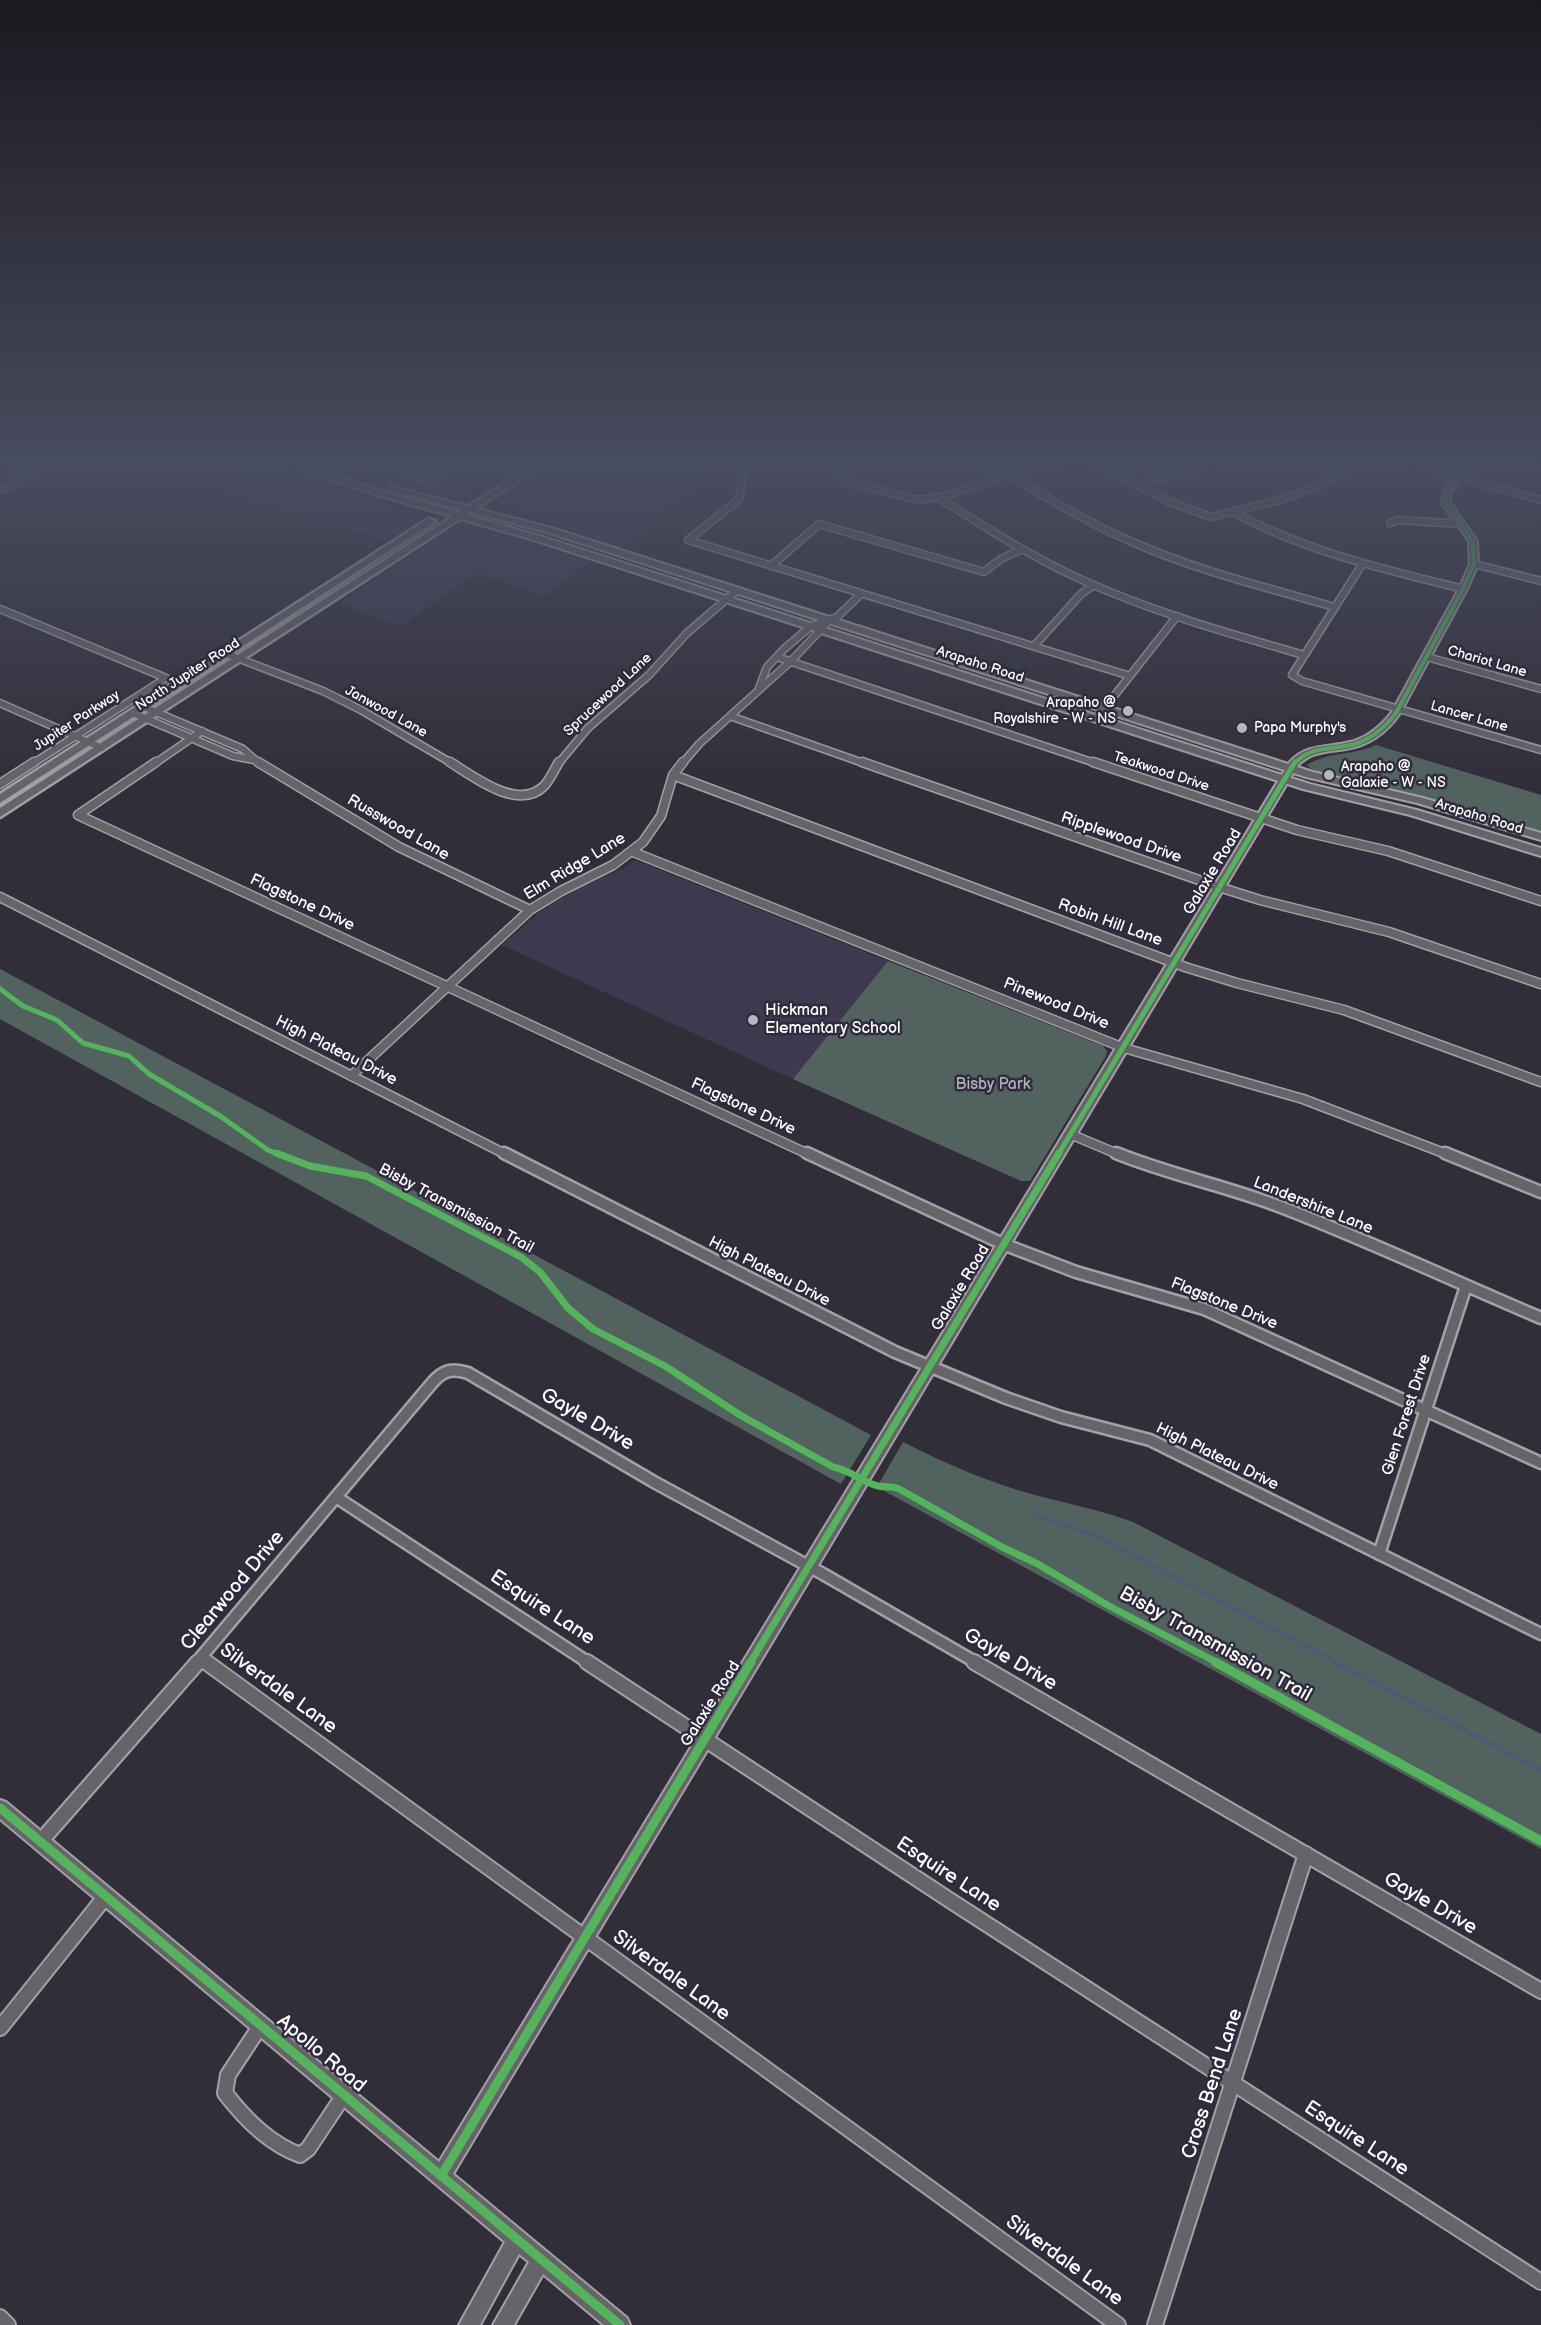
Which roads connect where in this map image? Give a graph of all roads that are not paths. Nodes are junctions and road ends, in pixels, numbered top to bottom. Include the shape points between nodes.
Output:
1 (354, 572) edge
2 (374, 572) edge
3 (642, 572) edge
4 (675, 572) edge
5 (789, 572) edge
6 (1067, 572) edge
7 (1213, 572) edge
8 (1357, 572) edge
9 (1396, 572) edge
10 (1471, 572) edge
11 (1504, 572) edge
12 (1541, 581) edge
13 (1094, 585) junction
14 (1463, 589) junction
15 (736, 591) junction
16 (861, 594) junction
17 (727, 598) junction
18 (332, 599) junction
19 (309, 600) junction
20 (1334, 606) junction
21 (0, 609) edge
22 (310, 612) junction
23 (1177, 616) junction
24 (830, 620) junction
25 (811, 626) junction
26 (822, 630) junction
27 (1034, 646) junction
28 (227, 654) junction
29 (1304, 655) junction
30 (777, 657) junction
31 (1427, 657) junction
32 (240, 659) junction
33 (790, 662) junction
34 (1130, 676) junction
35 (759, 688) junction
36 (1541, 689) edge
37 (0, 703) edge
38 (1105, 708) junction
39 (1399, 709) junction
40 (138, 710) junction
41 (730, 716) junction
42 (153, 718) junction
43 (1096, 719) junction
44 (202, 731) junction
45 (75, 736) junction
46 (191, 738) junction
47 (88, 742) junction
48 (102, 748) junction
49 (1541, 750) edge
50 (256, 761) junction
51 (1291, 769) junction
52 (674, 775) junction
53 (1284, 780) junction
54 (0, 784) edge
55 (529, 794) joint
56 (0, 799) edge
57 (0, 813) edge
58 (1261, 818) junction
59 (1541, 837) edge
60 (633, 852) junction
61 (1541, 852) edge
62 (1219, 887) junction
63 (0, 897) edge
64 (1541, 901) edge
65 (530, 910) junction
66 (1174, 962) junction
67 (1541, 984) edge
68 (447, 986) junction
69 (1124, 1048) junction
70 (351, 1076) junction
71 (1541, 1082) edge
72 (1070, 1134) junction
73 (1541, 1192) edge
74 (1003, 1244) junction
75 (1466, 1286) junction
76 (1541, 1318) edge
77 (930, 1366) junction
78 (456, 1368) joint
79 (1426, 1410) junction
80 (1541, 1463) edge
81 (336, 1497) junction
82 (1379, 1554) junction
83 (809, 1567) junction
84 (1541, 1634) edge
85 (201, 1658) junction
86 (706, 1738) junction
87 (0, 1808) edge
88 (40, 1842) junction
89 (1306, 1854) junction
90 (106, 1896) junction
91 (585, 1937) junction
92 (1541, 1991) edge
93 (261, 2025) junction
94 (0, 2028) edge
95 (1234, 2084) junction
96 (344, 2095) junction
97 (441, 2176) junction
98 (517, 2239) junction
99 (541, 2259) junction
100 (1541, 2282) edge
101 (0, 2317) edge
102 (8, 2325) edge
103 (469, 2325) edge
104 (503, 2325) edge
105 (620, 2325) edge
106 (1119, 2325) edge
107 (1155, 2325) edge

1 - 19 main road, North Jupiter Road
2 - 18 main road, North Jupiter Road
3 - 17 main road, Arapaho Road
4 - 15 main road, Arapaho Road
5 - 16 street
6 - 13 street
7 - 20 street
8 - 20 street
9 - 14 street
10 - 14 street, Galaxie Road
11 - 12 street
13 - 23 street
13 - 27 street
14 - 31 street, Galaxie Road
15 - 17 street, Sprucewood Lane
15 - 24 main road, Arapaho Road
16 - 24 street, Elm Ridge Lane
16 - 27 street
17 - 25 main road, Arapaho Road
17 - 55 street, Sprucewood Lane via 588,728 545,785
18 - 19 main road
18 - 22 main road, North Jupiter Road
19 - 22 main road
19 - 28 main road, North Jupiter Road
20 - 29 street
21 - 45 street, Jupiter Parkway via 166,678
22 - 32 main road, North Jupiter Road
23 - 29 street
23 - 34 street
24 - 25 street, Elm Ridge Lane
24 - 26 street, Elm Ridge Lane
24 - 38 main road, Arapaho Road
25 - 26 main road, Arapaho Road
25 - 30 street, Elm Ridge Lane
26 - 33 street, Elm Ridge Lane
26 - 43 main road, Arapaho Road
27 - 34 street
28 - 32 street, Janwood Lane
28 - 40 main road, North Jupiter Road
29 - 39 street, Lancer Lane via 1292,671 1302,681
30 - 33 street, Teakwood Drive
30 - 35 street, Elm Ridge Lane via 767,668
31 - 36 street, Chariot Lane
31 - 39 street, Galaxie Road
32 - 42 main road, North Jupiter Road
32 - 55 street, Janwood Lane via 361,710 505,794
33 - 35 street, Elm Ridge Lane
33 - 58 street, Teakwood Drive
34 - 38 street
35 - 41 street, Elm Ridge Lane
37 - 45 street
38 - 43 street
38 - 51 main road, Arapaho Road
39 - 49 street, Lancer Lane
39 - 51 street, Galaxie Road via 1370,738 1309,751
40 - 42 street, Russwood Lane
40 - 42 street, Russwood Lane
40 - 47 main road, North Jupiter Road
41 - 52 street, Elm Ridge Lane via 699,744
41 - 62 street, Ripplewood Drive
42 - 44 street, Russwood Lane
42 - 46 street, Russwood Lane
42 - 48 main road, North Jupiter Road
43 - 53 main road, Arapaho Road
44 - 46 street, Flagstone Drive
44 - 50 street, Russwood Lane via 243,749
45 - 47 street
45 - 54 street, Jupiter Parkway
46 - 50 street, Russwood Lane
46 - 68 street, Flagstone Drive via 78,815
47 - 48 street
47 - 56 main road, North Jupiter Road
48 - 57 main road, North Jupiter Road
50 - 65 street, Russwood Lane via 399,847
51 - 53 street, Galaxie Road
51 - 59 main road, Arapaho Road via 1419,800
52 - 60 street, Elm Ridge Lane via 661,816 651,834
52 - 66 street, Robin Hill Lane
53 - 58 street, Galaxie Road
53 - 61 main road, Arapaho Road via 1421,815
58 - 62 street, Galaxie Road
58 - 64 street, Teakwood Drive via 1388,851
60 - 65 street, Elm Ridge Lane
60 - 69 street, Pinewood Drive
62 - 66 street, Galaxie Road
62 - 67 street, Ripplewood Drive via 1389,932
63 - 70 street, High Plateau Drive
65 - 68 street, Elm Ridge Lane
66 - 69 street, Galaxie Road
66 - 71 street, Robin Hill Lane via 1237,983 1344,1010
68 - 70 street, Elm Ridge Lane
68 - 74 street, Flagstone Drive
69 - 72 street, Galaxie Road
69 - 73 street, Pinewood Drive via 1344,1113
70 - 77 street, High Plateau Drive via 895,1352
72 - 74 street, Galaxie Road
72 - 75 street, Landershire Lane via 1138,1162 1281,1207
74 - 77 street, Galaxie Road
74 - 79 street, Flagstone Drive via 1076,1272 1204,1309
75 - 76 street, Landershire Lane
75 - 79 street, Glen Forest Drive
77 - 82 street, High Plateau Drive via 1036,1408 1150,1440
77 - 83 street, Galaxie Road
78 - 81 street, Clearwood Drive via 440,1374
78 - 83 street, Gayle Drive
79 - 80 street, Flagstone Drive
79 - 82 street, Glen Forest Drive
81 - 85 street, Clearwood Drive
81 - 86 street, Esquire Lane
82 - 84 street, High Plateau Drive
83 - 86 street, Galaxie Road
83 - 89 street, Gayle Drive
85 - 88 street, Clearwood Drive
85 - 91 street, Silverdale Lane
86 - 91 street, Galaxie Road
86 - 95 street, Esquire Lane
87 - 88 street, Apollo Road
88 - 90 street, Apollo Road
89 - 92 street, Gayle Drive
89 - 95 street, Cross Bend Lane
90 - 93 street, Apollo Road
90 - 94 street
91 - 97 street, Galaxie Road
91 - 106 street, Silverdale Lane
93 - 96 street, Apollo Road
93 - 96 street via 228,2075 225,2092 231,2102 282,2146 300,2155 308,2149
95 - 100 street, Esquire Lane
95 - 107 street, Cross Bend Lane
96 - 97 street, Apollo Road
97 - 98 street, Apollo Road
98 - 99 street, Apollo Road
98 - 103 street
99 - 104 street
99 - 105 street, Apollo Road
101 - 102 street

